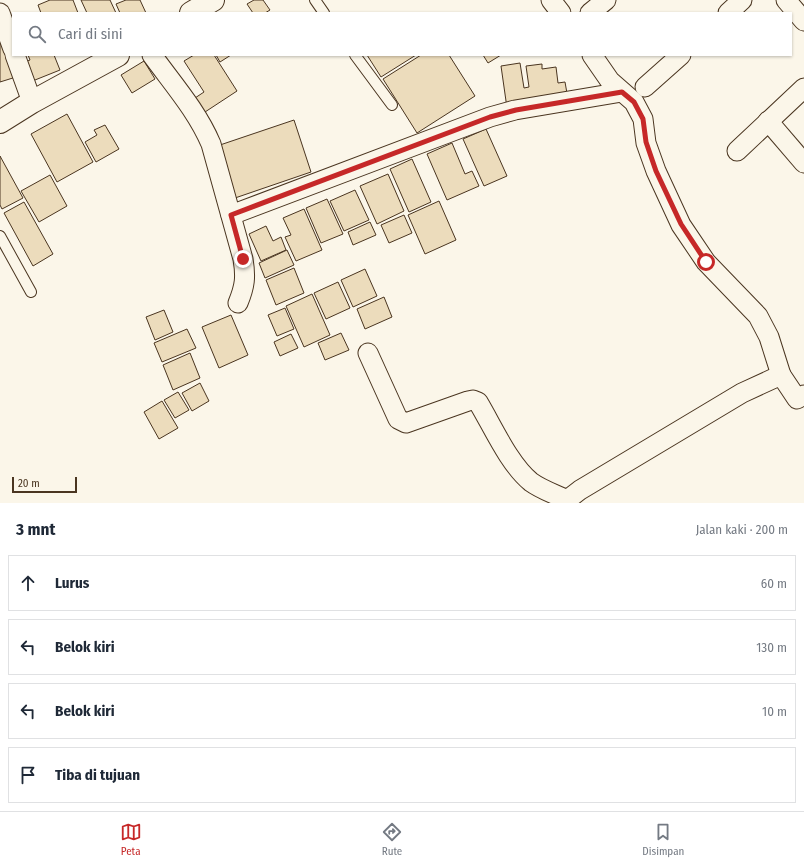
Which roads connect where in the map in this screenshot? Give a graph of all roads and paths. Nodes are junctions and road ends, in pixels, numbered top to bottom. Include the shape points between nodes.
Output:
1 (213, 0) edge
2 (315, 0) edge
3 (551, 0) edge
4 (606, 0) edge
5 (742, 0) edge
6 (786, 0) edge
7 (193, 12) edge
8 (323, 12) edge
9 (560, 12) edge
10 (591, 12) edge
11 (729, 12) edge
12 (0, 13) edge
13 (804, 21) edge
14 (12, 46) edge
15 (15, 56) edge
16 (116, 56) edge
17 (153, 56) edge
18 (356, 56) edge
19 (593, 56) edge
20 (680, 56) edge
21 (645, 87) dead end
22 (804, 88) edge
23 (622, 92) junction
24 (32, 102) junction
25 (392, 106) dead end
26 (768, 121) junction
27 (0, 122) edge
28 (737, 151) dead end
29 (804, 163) edge
30 (231, 215) junction
31 (0, 236) edge
32 (31, 292) dead end
33 (238, 303) dead end
34 (368, 353) dead end
35 (781, 375) junction
36 (802, 400) edge
37 (566, 502) edge

1 - 7 main road
2 - 8 lane
3 - 9 street
4 - 10 street
5 - 11 street
6 - 13 street
12 - 14 street
15 - 24 street
16 - 24 main road
17 - 30 street via 205,130
18 - 25 lane
19 - 23 street via 610,81
20 - 21 street
22 - 26 street
23 - 30 street via 516,110 490,117
23 - 35 street via 634,102 643,119 646,142 656,171 681,224 706,262 758,316 769,337
24 - 27 main road
26 - 28 street
26 - 29 street
30 - 33 street via 245,273 244,287
31 - 32 lane
34 - 37 street via 398,419 406,422 468,401 478,402 510,457 531,482 553,492
35 - 36 street
35 - 37 street via 742,393 580,490

